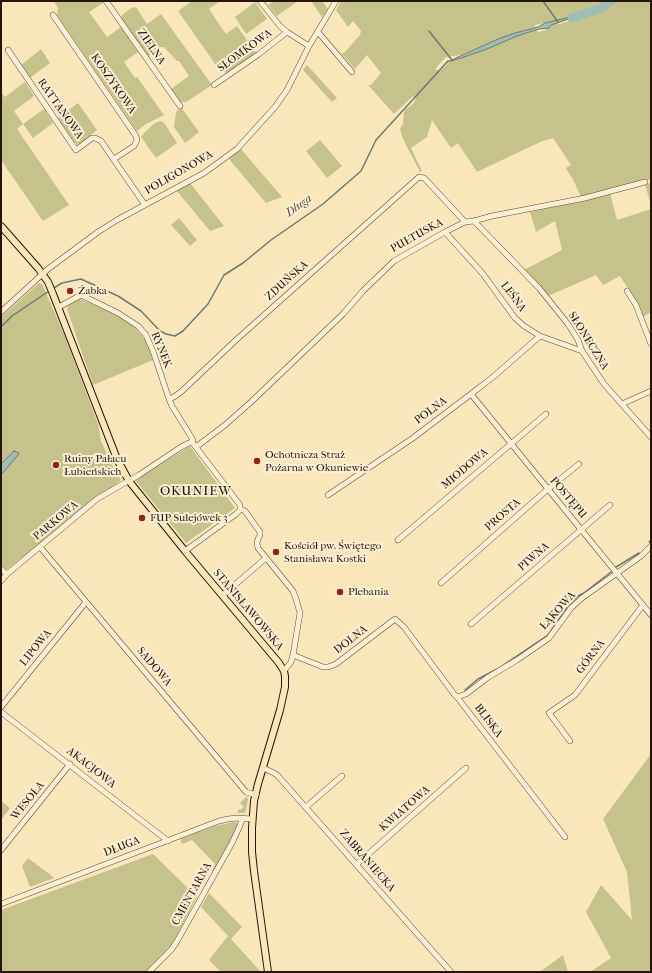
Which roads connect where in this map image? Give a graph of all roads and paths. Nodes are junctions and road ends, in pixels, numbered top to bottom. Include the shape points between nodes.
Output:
1 (106, 1) edge
2 (260, 1) edge
3 (336, 1) edge
4 (53, 15) dead end
5 (287, 32) junction
6 (318, 32) junction
7 (309, 46) junction
8 (8, 50) dead end
9 (352, 72) dead end
10 (214, 86) dead end
11 (180, 106) dead end
12 (114, 159) junction
13 (645, 182) dead end
14 (145, 205) junction
15 (474, 221) junction
16 (465, 222) junction
17 (1, 226) edge
18 (445, 232) junction
19 (42, 274) junction
20 (628, 291) dead end
21 (59, 306) junction
22 (1, 312) edge
23 (540, 336) junction
24 (651, 344) edge
25 (582, 351) junction
26 (651, 390) edge
27 (471, 394) junction
28 (169, 399) junction
29 (622, 404) junction
30 (546, 414) dead end
31 (651, 437) edge
32 (192, 442) junction
33 (511, 444) junction
34 (196, 447) junction
35 (579, 464) dead end
36 (128, 481) junction
37 (548, 489) junction
38 (328, 495) dead end
39 (610, 505) dead end
40 (240, 509) junction
41 (581, 530) junction
42 (398, 540) dead end
43 (651, 546) edge
44 (40, 547) junction
45 (185, 551) junction
46 (266, 558) junction
47 (1, 568) edge
48 (617, 573) junction
49 (7, 574) junction
50 (1, 581) edge
51 (441, 583) dead end
52 (223, 595) junction
53 (86, 602) junction
54 (642, 605) junction
55 (651, 615) edge
56 (395, 618) joint
57 (471, 624) dead end
58 (293, 655) junction
59 (284, 671) junction
60 (457, 697) junction
61 (1, 707) edge
62 (1, 712) edge
63 (570, 740) dead end
64 (70, 764) junction
65 (263, 768) junction
66 (466, 768) dead end
67 (342, 776) dead end
68 (256, 795) junction
69 (306, 807) junction
70 (243, 818) junction
71 (252, 819) junction
72 (565, 837) dead end
73 (168, 841) junction
74 (1, 850) edge
75 (357, 864) junction
76 (1, 904) edge
77 (149, 972) edge
78 (268, 972) edge
79 (451, 972) edge

1 - 11 street, ZIELNA
2 - 5 street
3 - 6 street, POLIGONOWA
4 - 12 street, KOSZYKOWA via 136,136 134,146
5 - 7 street
5 - 10 street, SŁOMKOWA
6 - 7 street, POLIGONOWA
6 - 9 street
7 - 14 street, POLIGONOWA via 287,90 238,149 204,173
8 - 12 street, RATTANOWA via 76,150 95,138 101,141
12 - 14 street, RATTANOWA
13 - 15 street, PUŁTUSKA via 585,198
14 - 19 street, POLIGONOWA via 98,232
15 - 16 street, PUŁTUSKA
15 - 25 street, SŁONECZNA via 539,288 568,324
16 - 18 street, PUŁTUSKA
16 - 28 street, ZDUŃSKA via 427,181 420,177 182,391
17 - 19 main road, STANISŁAWOWSKA
18 - 23 street, LEŚNA via 483,274 515,318
18 - 34 street, PUŁTUSKA via 394,261 251,402
19 - 21 main road, STANISŁAWOWSKA
19 - 22 street, POLIGONOWA
20 - 24 street
21 - 28 street, RYNEK via 81,295 138,326 146,335 153,351
21 - 36 main road, STANISŁAWOWSKA via 117,459
23 - 25 street, LEŚNA
23 - 27 street, POLNA
25 - 29 street, SŁONECZNA via 604,384
26 - 29 street
27 - 33 street, POSTĘPU
27 - 38 street, POLNA via 413,438
28 - 32 street, RYNEK
29 - 31 street, SŁONECZNA
30 - 33 street, MIODOWA
32 - 34 street, RYNEK
32 - 36 street
33 - 37 street, POSTĘPU
33 - 42 street, MIODOWA
34 - 40 street, RYNEK via 240,505
35 - 37 street, PROSTA
36 - 44 street, PARKOWA via 97,499
36 - 45 main road, STANISŁAWOWSKA
37 - 41 street, POSTĘPU
37 - 51 street, PROSTA
39 - 41 street, PIWNA
40 - 45 street
40 - 46 street, RYNEK via 245,511 260,532 257,545
41 - 48 street, POSTĘPU
41 - 57 street, PIWNA
43 - 48 street, ŁĄKOWA
44 - 49 street, PARKOWA
44 - 53 street, SADOWA
45 - 52 main road, STANISŁAWOWSKA
46 - 52 street
46 - 58 street via 293,591 296,599 300,614
47 - 49 street
48 - 54 street, POSTĘPU
48 - 60 street, ŁĄKOWA via 571,608 549,638 466,694
49 - 50 street, PARKOWA
52 - 59 main road, STANISŁAWOWSKA
53 - 61 street, LIPOWA
53 - 68 street, SADOWA via 246,792
54 - 55 street, POSTĘPU
54 - 63 street, GÓRNA via 575,695 549,714
56 - 58 street, DOLNA via 336,664 328,667
56 - 60 street, BLISKA
58 - 59 street
59 - 65 main road via 285,687
60 - 72 street, BLISKA
62 - 64 street, AKACJOWA
64 - 73 street, AKACJOWA
64 - 74 street, WESOŁA
65 - 68 main road
65 - 69 street, ZABRANIECKA via 274,772
66 - 75 street, KWIATOWA
67 - 69 street
68 - 71 main road
69 - 75 street, ZABRANIECKA
70 - 71 street, DŁUGA
70 - 73 street, DŁUGA via 219,821
70 - 77 street, CMENTARNA via 176,943
71 - 78 main road via 252,852
73 - 76 street, DŁUGA
75 - 79 street, ZABRANIECKA

